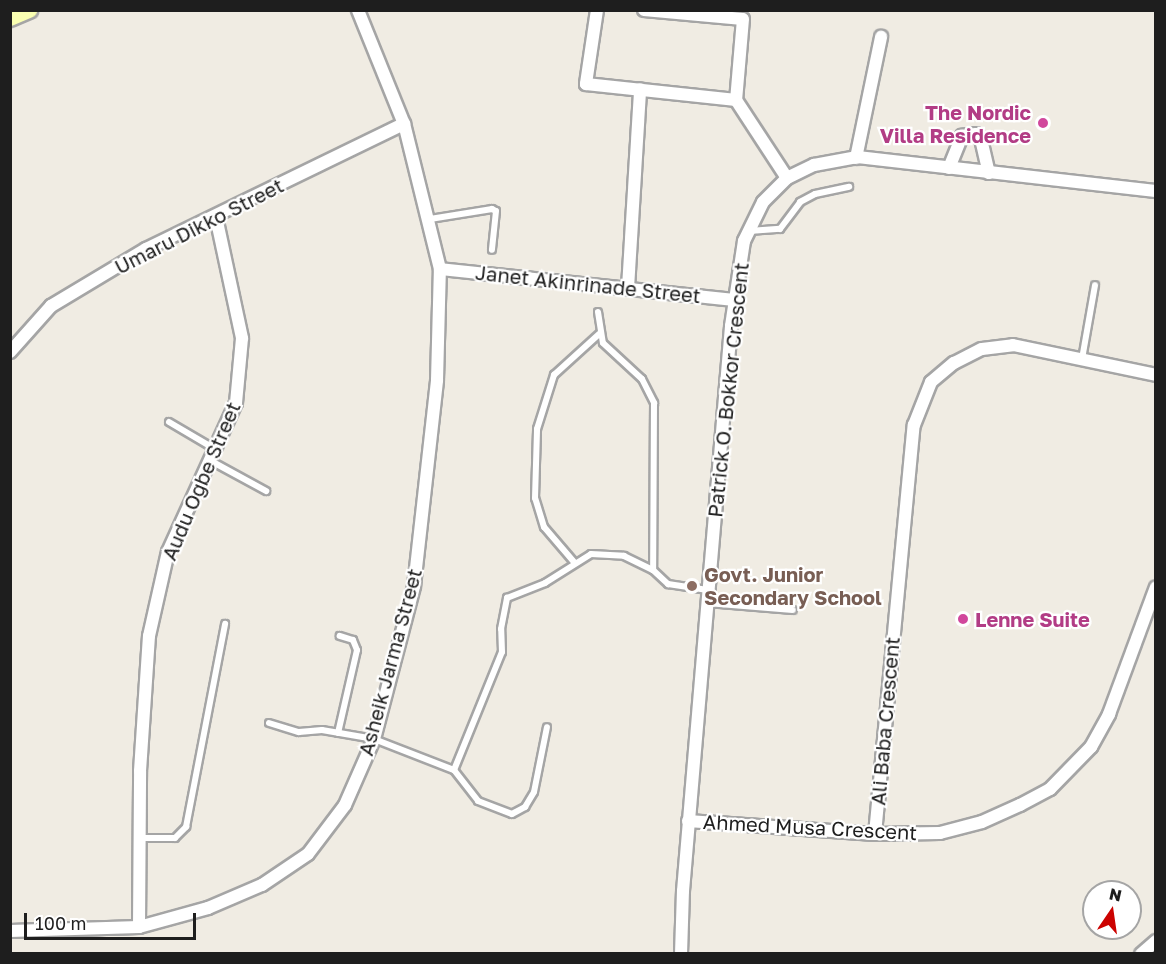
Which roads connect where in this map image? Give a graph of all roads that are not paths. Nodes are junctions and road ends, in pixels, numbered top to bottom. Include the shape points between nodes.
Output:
1 (28, 10) edge
2 (358, 10) edge
3 (597, 10) edge
4 (644, 10) edge
5 (10, 18) edge
6 (881, 37) dead end
7 (640, 89) junction
8 (736, 100) junction
9 (404, 124) junction
10 (856, 158) junction
11 (950, 168) junction
12 (989, 173) junction
13 (787, 178) junction
14 (849, 187) dead end
15 (1155, 191) edge
16 (216, 217) junction
17 (430, 219) junction
18 (749, 231) junction
19 (492, 250) dead end
20 (440, 269) junction
21 (1095, 285) dead end
22 (628, 288) junction
23 (735, 300) junction
24 (598, 312) dead end
25 (599, 334) junction
26 (10, 352) edge
27 (1081, 360) junction
28 (1155, 375) edge
29 (168, 422) dead end
30 (213, 455) junction
31 (266, 491) dead end
32 (574, 562) junction
33 (653, 570) junction
34 (1155, 587) edge
35 (707, 597) junction
36 (793, 610) dead end
37 (225, 624) dead end
38 (340, 636) dead end
39 (269, 723) dead end
40 (547, 727) dead end
41 (338, 733) junction
42 (374, 739) junction
43 (454, 770) junction
44 (688, 821) junction
45 (875, 834) junction
46 (140, 838) junction
47 (139, 927) junction
48 (10, 931) edge
49 (1155, 941) edge
50 (681, 954) edge
51 (1141, 954) edge

1 - 5 street
2 - 9 street, Asheik Jarma Street
3 - 7 street via 586,84
4 - 8 street via 743,19
6 - 10 street
7 - 8 street
7 - 22 street
8 - 13 street
9 - 16 street, Umaru Dikko Street
9 - 17 street, Asheik Jarma Street
10 - 11 street, Patrick O. Bokkor Crescent
10 - 13 street, Patrick O. Bokkor Crescent via 835,158
11 - 12 street, Patrick O. Bokkor Crescent
11 - 12 street via 962,136 976,134 981,139
12 - 15 street, Patrick O. Bokkor Crescent
13 - 18 street, Patrick O. Bokkor Crescent via 763,202
14 - 18 lane via 815,194 800,202 780,229
16 - 26 street, Umaru Dikko Street via 146,249 51,306
16 - 30 street, Audu Ogbe Street via 242,338 236,403
17 - 19 lane via 492,209 496,211
17 - 20 street, Asheik Jarma Street
18 - 23 street, Patrick O. Bokkor Crescent
20 - 22 street, Janet Akinrinade Street
20 - 42 street, Asheik Jarma Street via 437,380 414,586
21 - 27 lane
22 - 23 street, Janet Akinrinade Street
23 - 35 street, Patrick O. Bokkor Crescent
24 - 25 lane
25 - 32 lane via 554,375 537,429 535,498 544,527
25 - 33 lane via 603,343 642,379 654,403
27 - 28 street, Ali Baba Crescent
27 - 45 street, Ali Baba Crescent via 1013,345 982,349 954,363 931,382 914,425
29 - 30 lane
30 - 31 lane
30 - 46 street, Audu Ogbe Street via 168,552 149,636
32 - 33 lane via 591,554 624,556
32 - 43 lane via 545,583 507,598 501,629 502,652
33 - 35 lane via 668,584
34 - 45 street, Ahmed Musa Crescent via 1109,714 1074,768 1050,789 982,822 939,833
35 - 36 lane
35 - 44 street, Patrick O. Bokkor Crescent
37 - 46 lane via 186,827 175,838
38 - 41 lane via 352,640 357,650
39 - 41 lane via 299,732
40 - 43 lane via 534,792 525,807 512,814 478,801
41 - 42 lane
42 - 43 lane
42 - 47 street, Asheik Jarma Street via 345,805 308,854 262,885 208,908
44 - 45 street, Ahmed Musa Crescent
44 - 50 street, Patrick O. Bokkor Crescent
46 - 47 street, Audu Ogbe Street
47 - 48 street, Asheik Jarma Street
49 - 51 street

